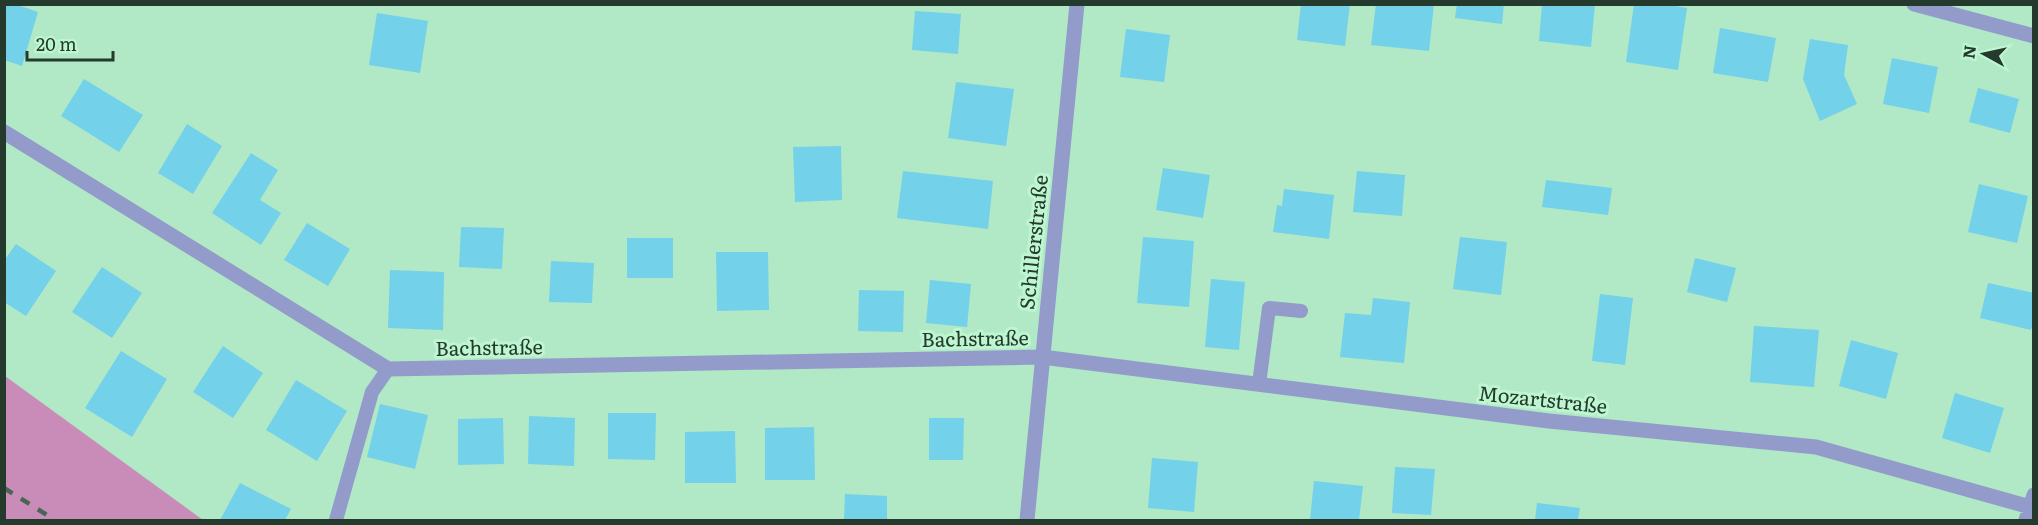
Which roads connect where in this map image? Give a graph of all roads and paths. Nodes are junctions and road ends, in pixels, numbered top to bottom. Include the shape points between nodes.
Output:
1 (1077, 4) edge
2 (1914, 4) edge
3 (2034, 36) edge
4 (4, 132) edge
5 (1301, 311) dead end
6 (1042, 357) junction
7 (388, 369) junction
8 (1259, 384) junction
9 (2031, 508) edge
10 (336, 520) edge
11 (1027, 520) edge

1 - 6 street, Schillerstraße
2 - 3 street
4 - 7 street
5 - 8 lane via 1269,309
6 - 7 street, Bachstraße
6 - 8 street, Mozartstraße
6 - 11 street, Schillerstraße
7 - 10 lane via 372,392
8 - 9 street, Mozartstraße via 1549,421 1816,447

